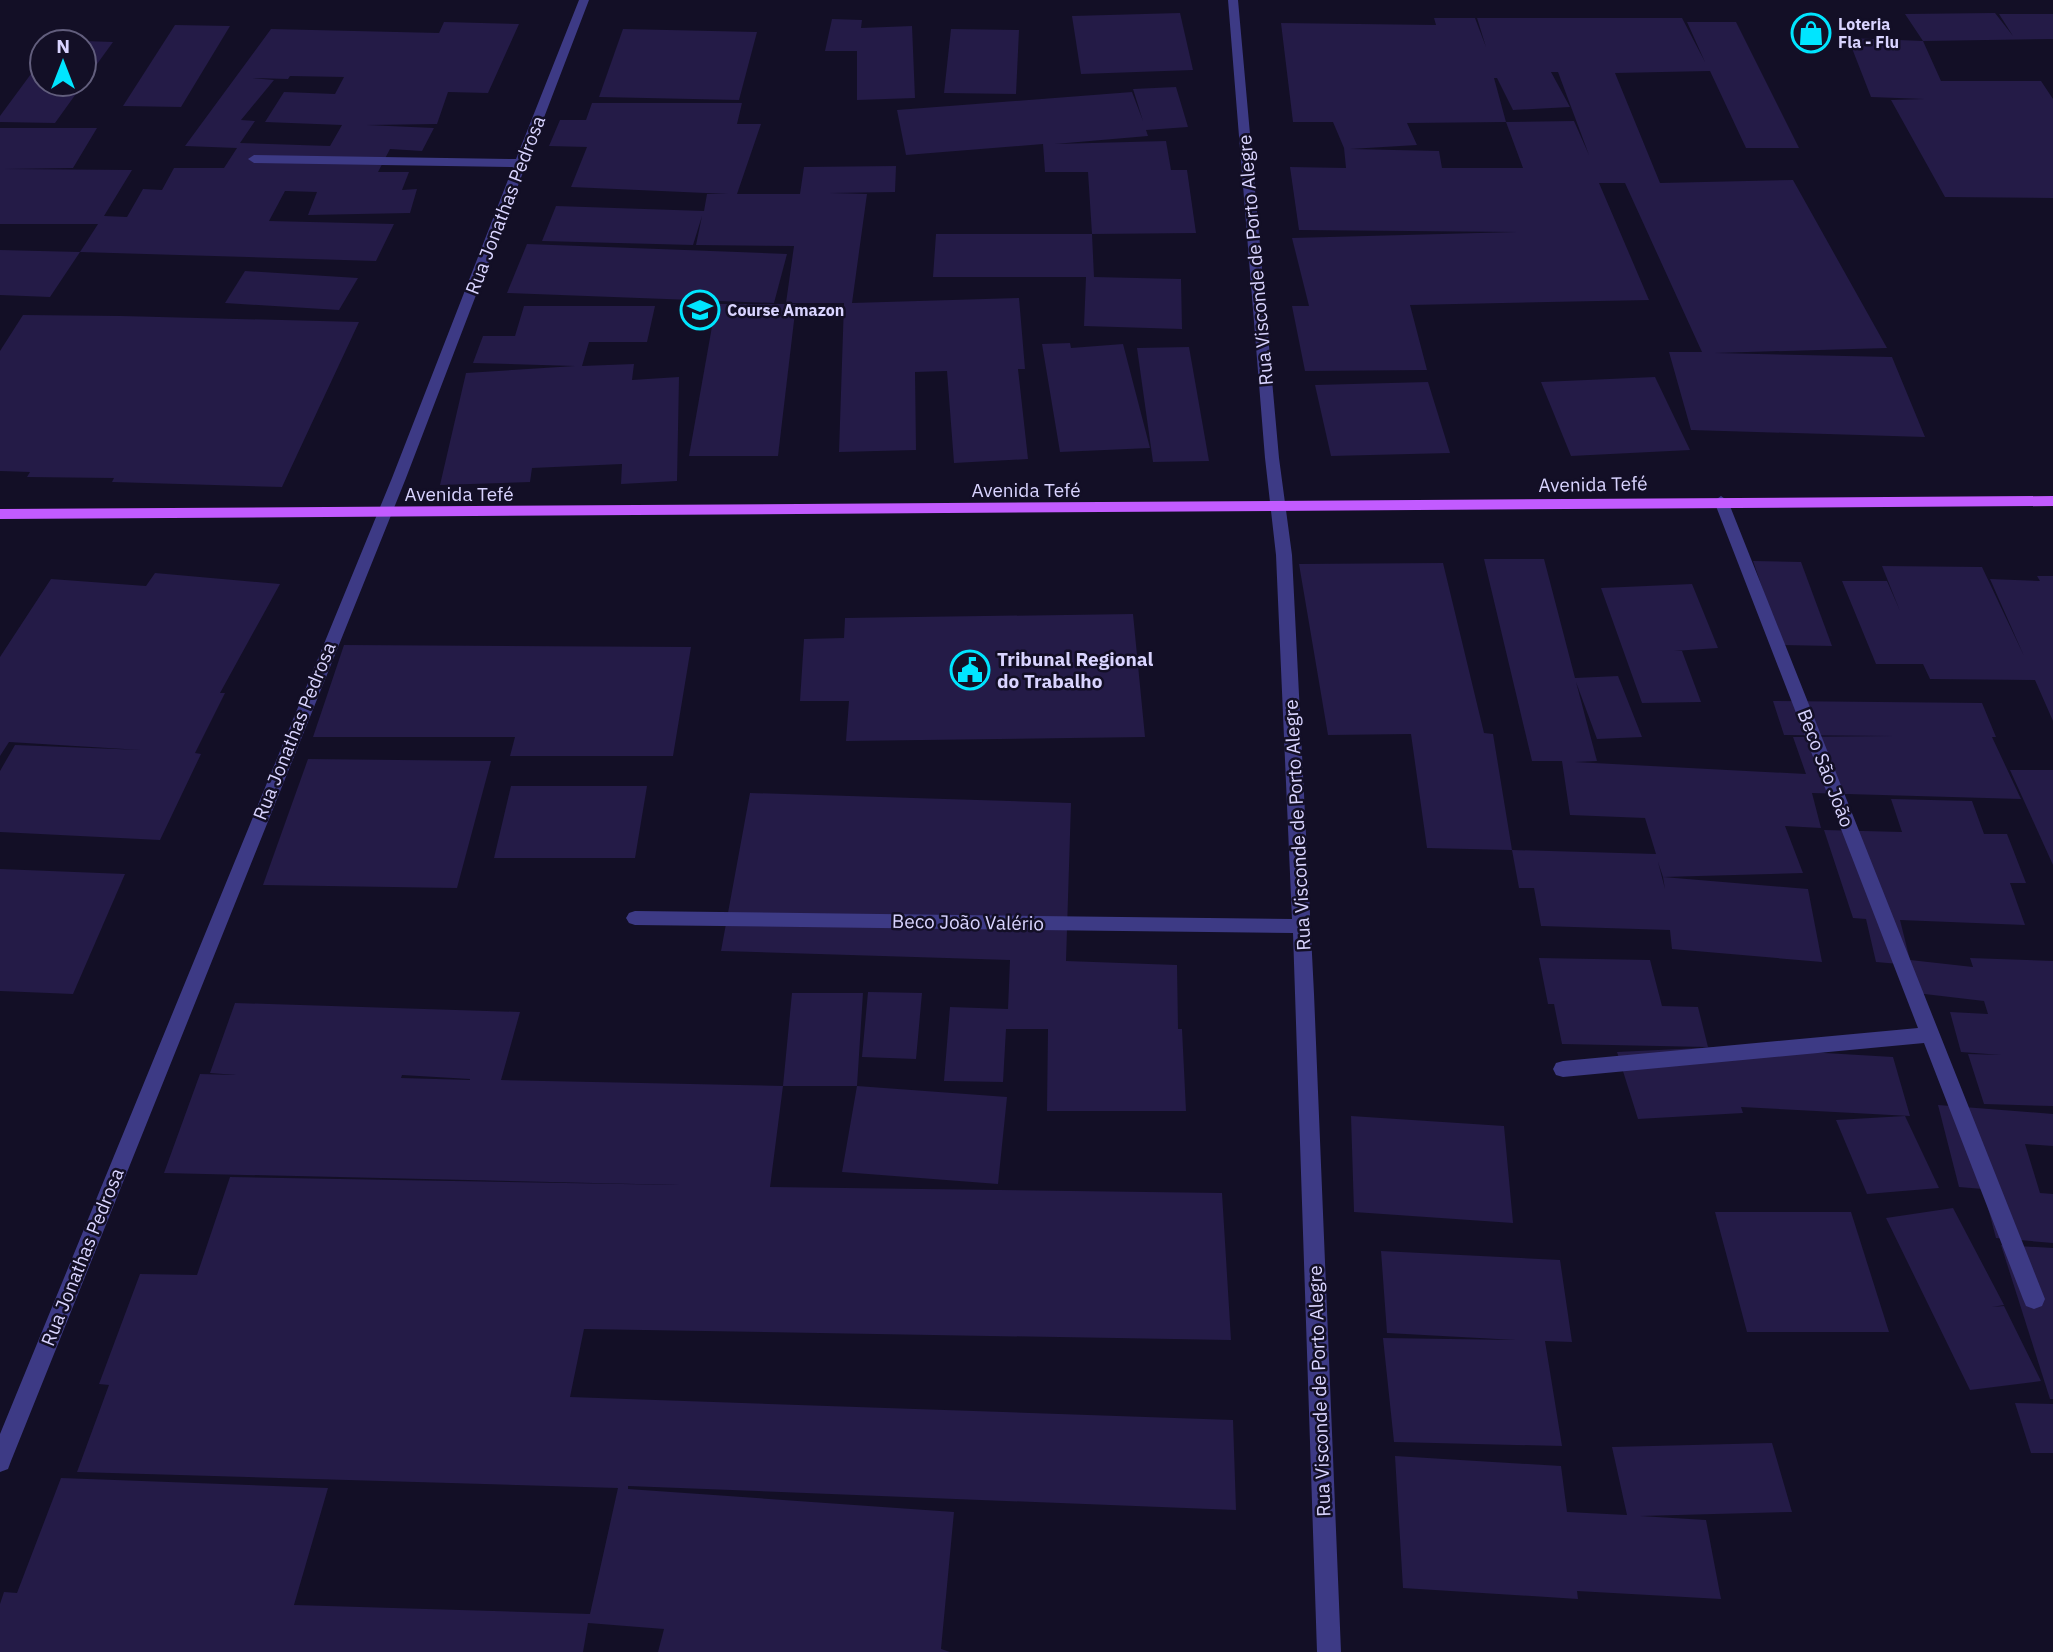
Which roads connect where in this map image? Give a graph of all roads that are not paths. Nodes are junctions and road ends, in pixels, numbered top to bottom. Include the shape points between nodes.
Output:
1 (584, 0) edge
2 (1233, 0) edge
3 (254, 159) dead end
4 (522, 163) junction
5 (1721, 501) junction
6 (2053, 501) edge
7 (1279, 507) junction
8 (0, 514) edge
9 (384, 514) junction
10 (635, 918) dead end
11 (1300, 926) junction
12 (1930, 1035) junction
13 (1563, 1069) dead end
14 (2034, 1299) dead end
15 (0, 1461) edge
16 (1329, 1652) edge

1 - 4 street, Rua Jonathas Pedrosa
2 - 7 street, Rua Visconde de Porto Alegre
3 - 4 street
4 - 9 street, Rua Jonathas Pedrosa
5 - 6 main road, Avenida Tefé
5 - 7 main road, Avenida Tefé
5 - 12 street, Beco São João
7 - 9 main road, Avenida Tefé
7 - 11 street, Rua Visconde de Porto Alegre
8 - 9 main road, Avenida Tefé
9 - 15 street, Rua Jonathas Pedrosa
10 - 11 street, Beco João Valério
11 - 16 street, Rua Visconde de Porto Alegre
12 - 13 street
12 - 14 street, Beco São João

